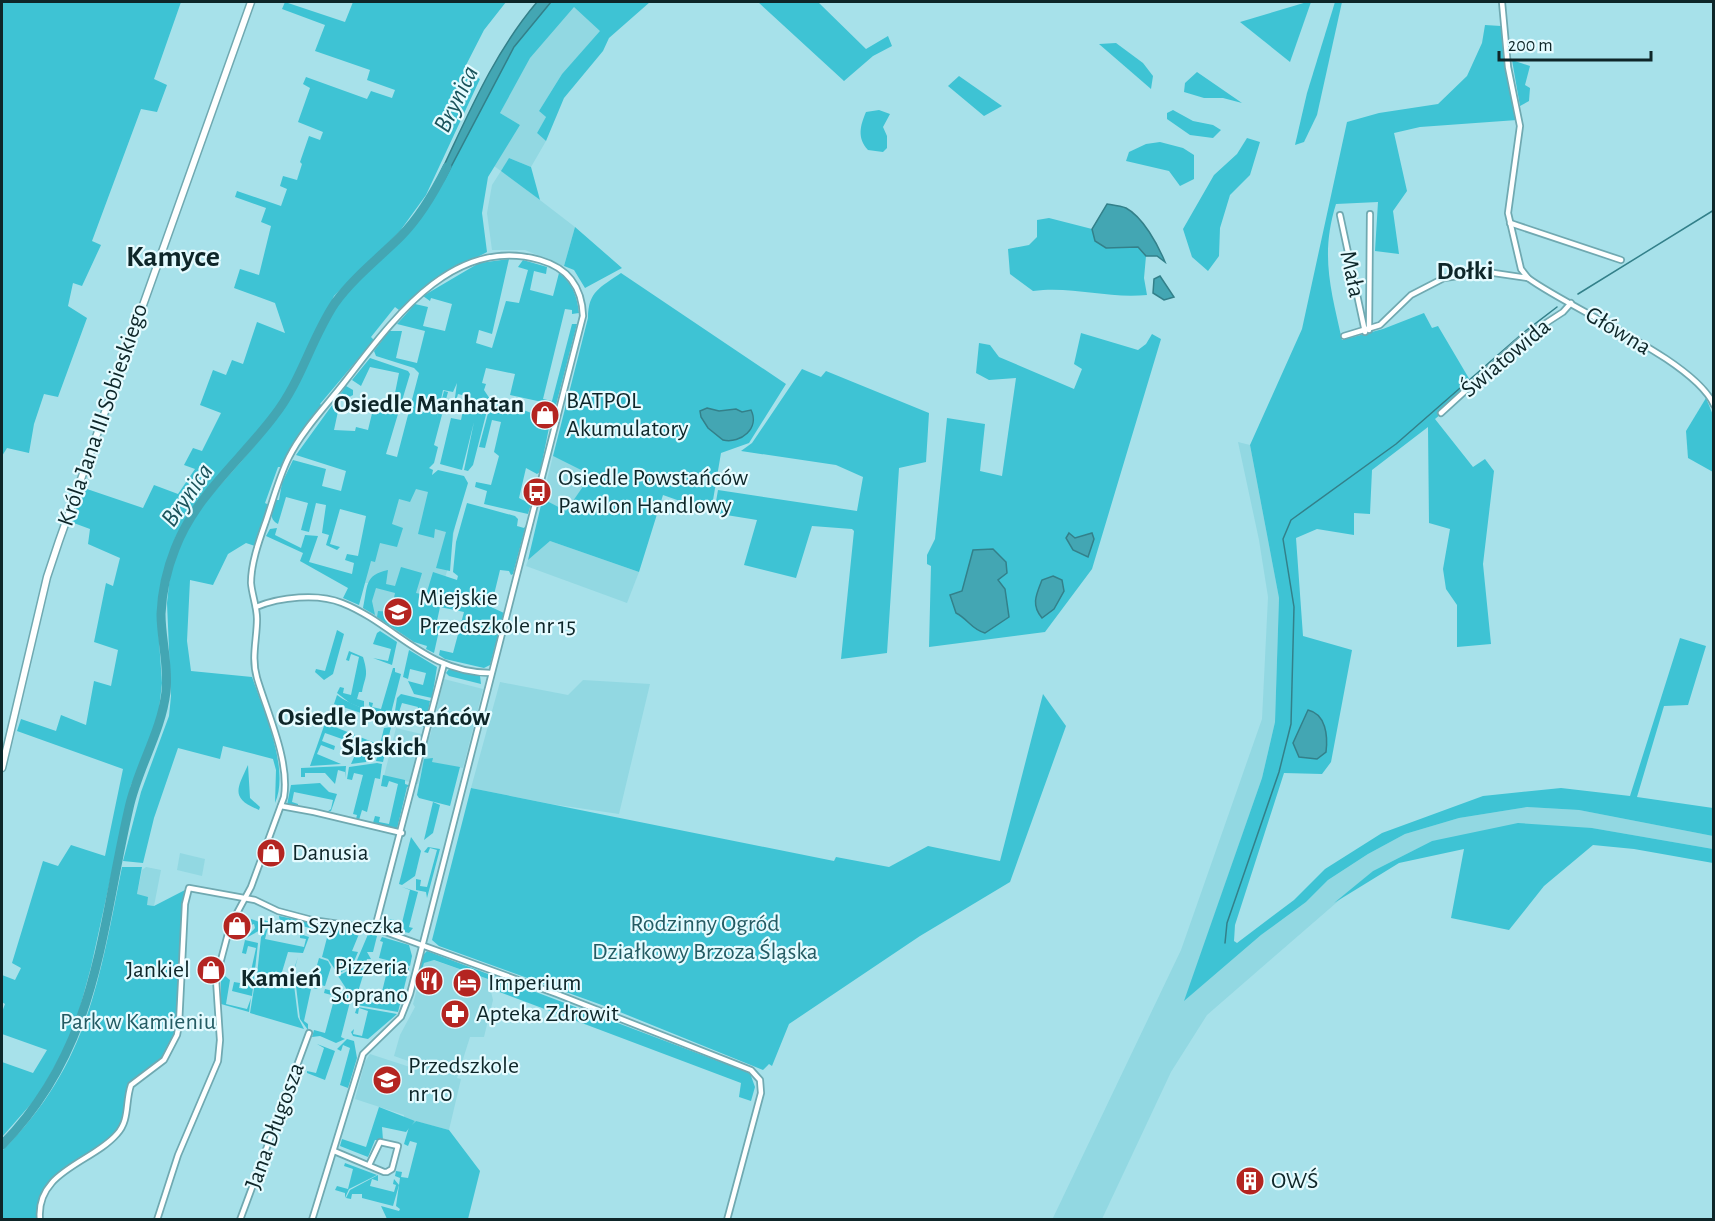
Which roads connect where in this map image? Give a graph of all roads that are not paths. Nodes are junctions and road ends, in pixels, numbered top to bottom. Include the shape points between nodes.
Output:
1 (251, 2) edge
2 (1502, 2) edge
3 (1370, 214) dead end
4 (1340, 215) dead end
5 (1510, 224) junction
6 (1621, 260) dead end
7 (1521, 269) junction
8 (1510, 274) junction
9 (1528, 278) junction
10 (1571, 303) junction
11 (1367, 331) junction
12 (1344, 336) dead end
13 (1713, 405) edge
14 (1441, 413) dead end
15 (256, 607) junction
16 (444, 664) junction
17 (491, 673) junction
18 (2, 768) edge
19 (281, 806) junction
20 (402, 833) junction
21 (245, 899) junction
22 (375, 928) junction
23 (422, 945) junction
24 (309, 1033) dead end
25 (334, 1151) junction
26 (369, 1165) junction
27 (40, 1220) edge
28 (157, 1220) edge
29 (240, 1220) edge
30 (312, 1220) edge
31 (727, 1220) edge

1 - 18 street, Króla Jana III Sobieskiego via 47,577
2 - 5 street via 1508,67 1520,126 1507,203
3 - 11 street
4 - 11 street, Mała
5 - 6 street
5 - 7 street
7 - 8 street, Główna
7 - 9 street
8 - 9 street, Główna
8 - 11 street, Główna via 1481,272 1444,278 1411,295 1386,320
9 - 10 street, Główna
10 - 13 street, Główna via 1696,381
10 - 14 street, Światowida via 1523,338
11 - 12 street, Główna
15 - 16 street via 292,598 339,602
15 - 17 street via 252,572 289,456 366,354 416,297 449,273 490,255 530,257 560,268 574,280 583,316
15 - 19 street via 255,666 283,770 285,791
16 - 17 street
16 - 20 street
17 - 23 street
19 - 20 street
19 - 21 street
20 - 22 street
21 - 22 street via 312,920
21 - 27 street via 187,890 179,1024 174,1041 160,1065 133,1083 126,1118 118,1133 48,1187 41,1198
21 - 28 street via 230,926 216,979 218,1061 165,1190
22 - 23 street
23 - 25 street via 407,1006 363,1054
23 - 31 street via 619,1017 757,1074 761,1093
24 - 29 street, Jana Długosza
25 - 26 street
25 - 30 street
26 - 26 street via 390,1172 398,1146 380,1142

